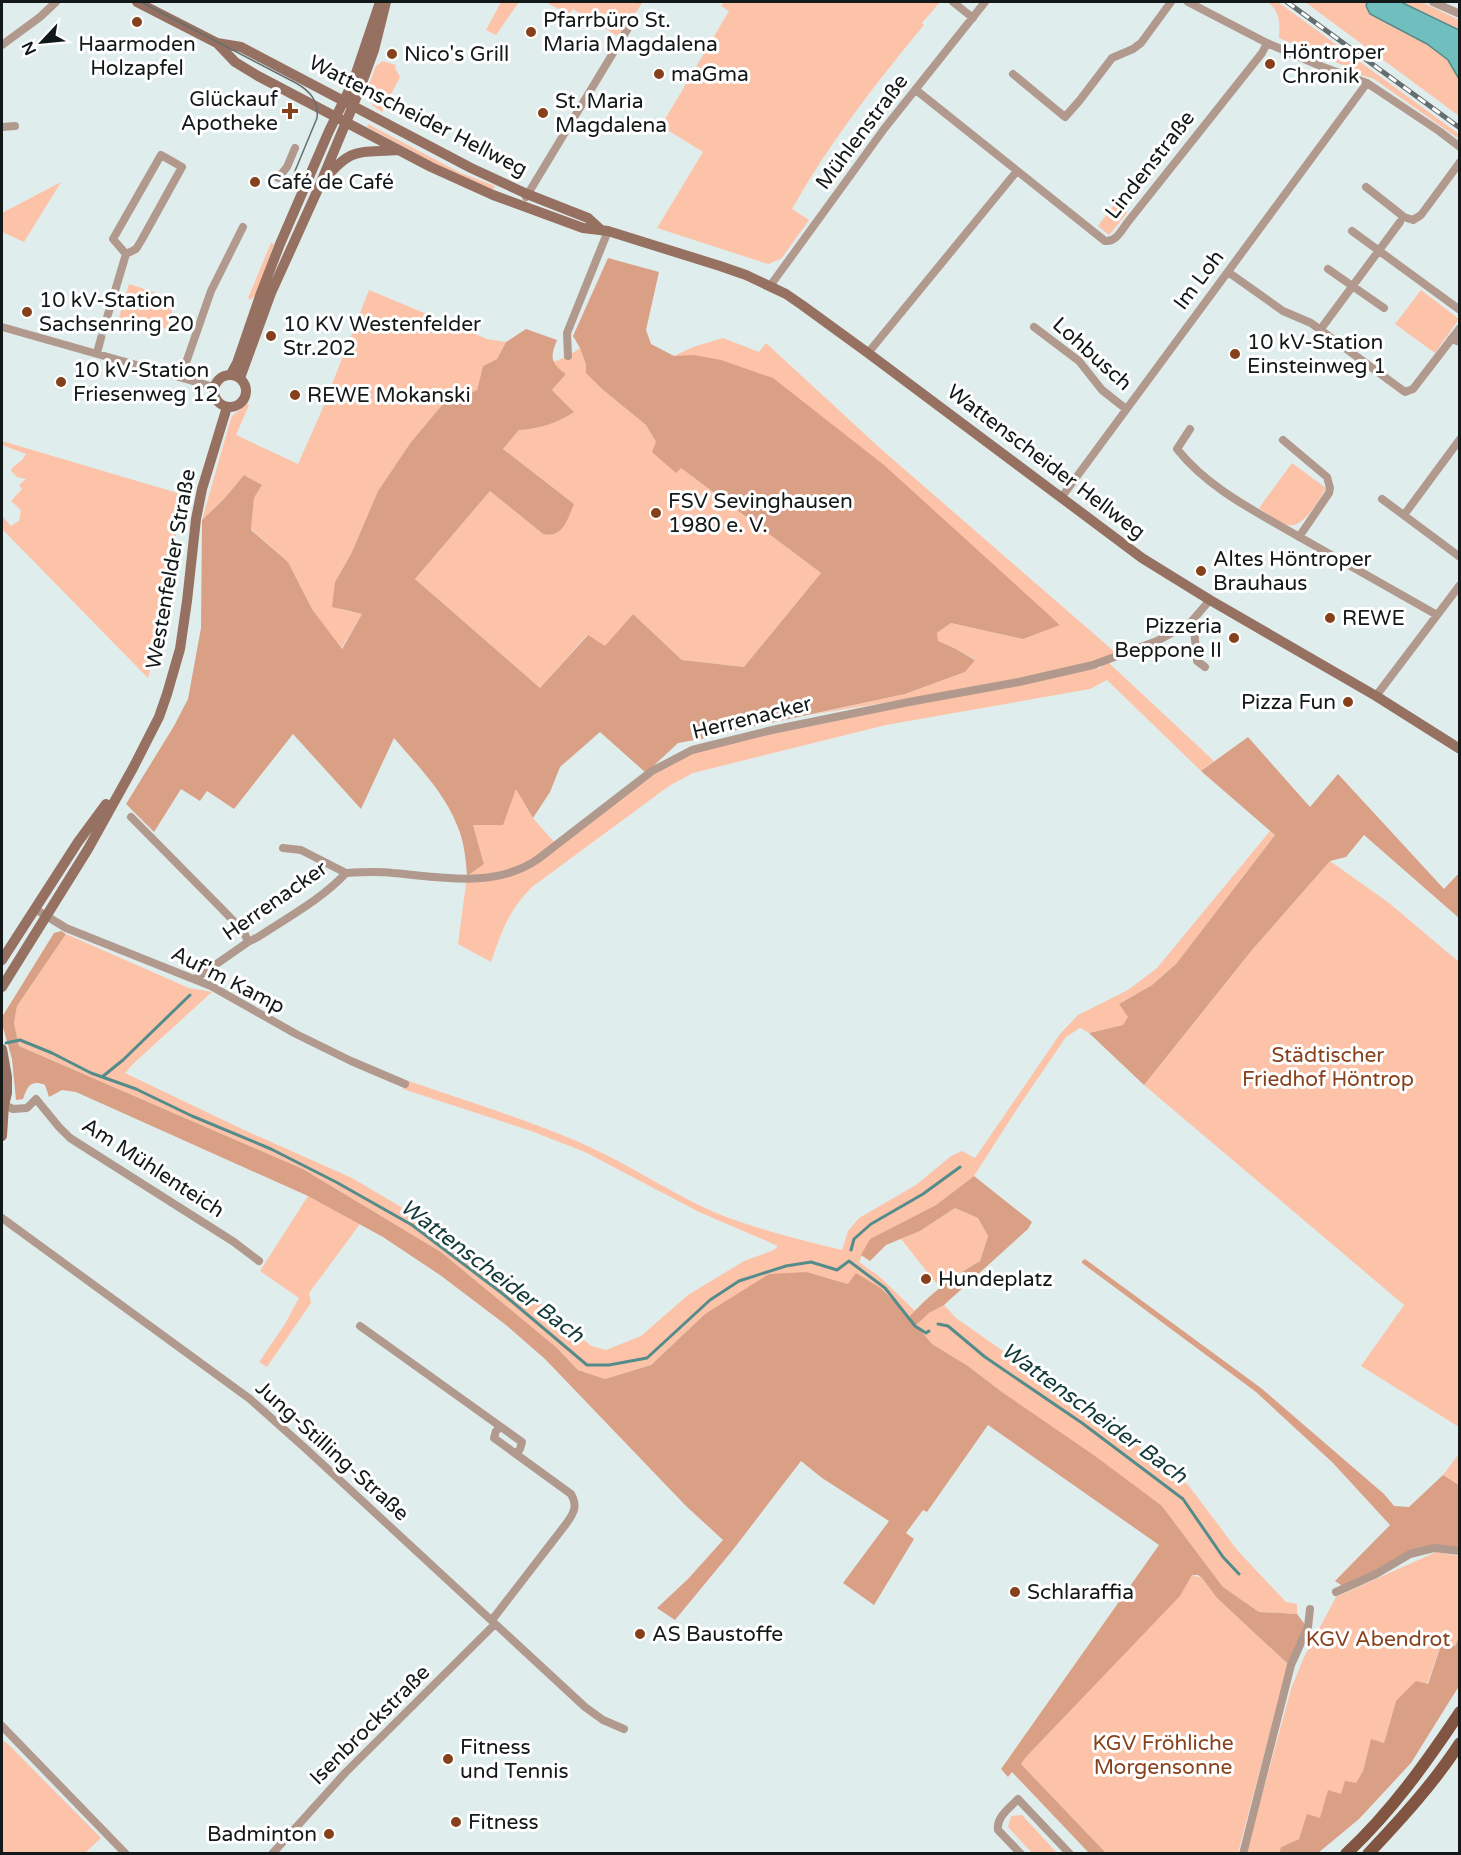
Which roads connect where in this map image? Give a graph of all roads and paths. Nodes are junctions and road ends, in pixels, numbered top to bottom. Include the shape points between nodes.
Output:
1 (56, 2) edge
2 (138, 2) edge
3 (380, 2) edge
4 (386, 2) edge
5 (953, 2) edge
6 (985, 2) edge
7 (1171, 2) edge
8 (1188, 2) edge
9 (1433, 2) edge
10 (1460, 14) edge
11 (973, 18) junction
12 (630, 25) dead end
13 (217, 43) junction
14 (1267, 43) junction
15 (2, 45) edge
16 (1013, 74) dead end
17 (1367, 83) junction
18 (916, 90) junction
19 (348, 104) junction
20 (341, 119) junction
21 (15, 126) dead end
22 (2, 127) edge
23 (1460, 147) edge
24 (296, 148) dead end
25 (399, 150) junction
26 (1460, 162) edge
27 (1017, 171) junction
28 (278, 178) dead end
29 (319, 187) junction
30 (1366, 187) dead end
31 (527, 194) junction
32 (523, 207) junction
33 (1400, 222) dead end
34 (243, 227) dead end
35 (604, 230) junction
36 (1352, 231) dead end
37 (1379, 251) junction
38 (126, 254) junction
39 (1328, 269) dead end
40 (1228, 272) junction
41 (770, 286) junction
42 (1351, 287) junction
43 (1384, 308) dead end
44 (1460, 310) edge
45 (106, 321) tunnel mouth
46 (2, 327) edge
47 (1034, 327) dead end
48 (1460, 328) edge
49 (1320, 330) junction
50 (101, 338) tunnel mouth
51 (1451, 339) junction
52 (1460, 342) edge
53 (97, 353) junction
54 (868, 353) junction
55 (568, 356) dead end
56 (235, 376) junction
57 (182, 377) junction
58 (214, 387) junction
59 (227, 407) junction
60 (1126, 409) junction
61 (1190, 429) dead end
62 (1460, 439) edge
63 (1283, 440) dead end
64 (1061, 498) junction
65 (1382, 499) dead end
66 (1404, 515) junction
67 (1299, 537) junction
68 (1460, 557) edge
69 (1460, 585) edge
70 (1210, 600) junction
71 (1437, 615) junction
72 (1190, 623) junction
73 (1205, 668) dead end
74 (1376, 696) junction
75 (1460, 749) edge
76 (133, 768) junction
77 (131, 817) dead end
78 (283, 848) dead end
79 (346, 873) junction
80 (35, 909) junction
81 (46, 916) junction
82 (248, 942) junction
83 (2, 960) edge
84 (195, 979) junction
85 (2, 987) edge
86 (2, 1055) edge
87 (405, 1084) dead end
88 (3, 1102) edge
89 (2, 1136) edge
90 (2, 1218) edge
91 (258, 1261) dead end
92 (360, 1326) dead end
93 (501, 1426) junction
94 (516, 1454) junction
95 (1460, 1551) edge
96 (1336, 1592) dead end
97 (1310, 1609) dead end
98 (493, 1622) junction
99 (1460, 1712) edge
100 (2, 1726) edge
101 (624, 1729) dead end
102 (1460, 1743) edge
103 (126, 1854) edge
104 (272, 1854) edge
105 (1021, 1854) edge
106 (1070, 1854) edge
107 (1243, 1854) edge
108 (1346, 1854) edge
109 (1368, 1854) edge

1 - 15 street
2 - 13 main road, Wattenscheider Hellweg
3 - 19 main road
4 - 19 main road via 374,50
5 - 11 street
6 - 11 street, Mühlenstraße
7 - 16 street via 1141,43 1112,58 1065,117
8 - 14 street
9 - 10 street
11 - 18 street, Mühlenstraße
12 - 31 street
13 - 19 main road, Wattenscheider Hellweg via 240,46
13 - 20 main road, Wattenscheider Hellweg via 253,73
14 - 17 street
14 - 27 street, Lindenstraße via 1114,240 1105,241
17 - 23 street
17 - 40 street, Im Loh
18 - 27 street, Lindenstraße
18 - 41 street, Mühlenstraße
19 - 20 main road
19 - 31 main road, Wattenscheider Hellweg
20 - 25 main road, Wattenscheider Hellweg
20 - 29 main road
20 - 56 main road via 273,259
21 - 22 street
24 - 28 street
25 - 29 main road, Wattenscheider Hellweg via 359,152 345,157
25 - 32 main road, Wattenscheider Hellweg
26 - 30 street via 1421,215 1413,220
27 - 54 street
29 - 56 main road
31 - 32 street
31 - 35 main road, Wattenscheider Hellweg via 588,218
32 - 35 main road, Wattenscheider Hellweg via 583,228
33 - 37 street
34 - 57 street via 211,291
35 - 41 main road, Wattenscheider Hellweg
35 - 55 street via 567,333
36 - 37 street
37 - 42 street
37 - 44 street
38 - 38 street via 113,239 161,154 182,167 136,249
38 - 45 street
39 - 42 street
40 - 49 street via 1283,311
40 - 60 street, Im Loh
41 - 54 main road, Wattenscheider Hellweg via 802,304
42 - 43 street
42 - 49 street
46 - 53 street
47 - 60 street, Lohbusch via 1079,361 1102,390
48 - 51 street
49 - 51 street via 1405,392 1413,389
50 - 53 street
51 - 52 street
53 - 57 street
54 - 64 main road, Wattenscheider Hellweg
56 - 58 main road via 221,378
56 - 59 main road via 246,386 246,397 240,404
57 - 58 street
58 - 59 main road via 216,399
59 - 76 main road, Westenfelder Straße via 196,519 180,650 159,717
60 - 64 street, Im Loh
61 - 67 street via 1177,449 1191,466 1217,488
62 - 66 street
63 - 67 street via 1327,477 1330,488
64 - 70 main road, Wattenscheider Hellweg via 1142,558
65 - 66 street
66 - 68 street
67 - 71 street
69 - 71 street
70 - 72 street, Herrenacker
70 - 74 main road, Wattenscheider Hellweg
71 - 74 street
72 - 73 street via 1197,661
72 - 79 street, Herrenacker via 1089,666 772,730 692,750 652,771 538,859 510,873 455,878
74 - 75 main road, Wattenscheider Hellweg
76 - 80 main road, Westenfelder Straße
76 - 81 main road, Westenfelder Straße
77 - 82 street via 244,932
78 - 79 street, Herrenacker via 301,850
79 - 82 street, Herrenacker via 318,898
80 - 81 street, Auf'm Kamp
80 - 83 main road, Westenfelder Straße
81 - 84 street, Auf'm Kamp via 66,928
81 - 85 main road, Westenfelder Straße
82 - 84 street, Herrenacker
84 - 87 street, Auf'm Kamp via 296,1034
86 - 88 main road via 7,1077
88 - 89 main road
88 - 91 street, Am Mühlenteich via 13,1109 27,1108 36,1099 70,1138
90 - 98 street, Jung-Stilling-Straße via 250,1399
92 - 93 street
93 - 94 street via 522,1442
93 - 94 street, Isenbrockstraße via 494,1438
94 - 98 street, Isenbrockstraße via 571,1494 575,1508
95 - 96 street via 1434,1548 1410,1554
97 - 107 street via 1308,1627 1288,1675
98 - 101 street, Jung-Stilling-Straße via 585,1707
98 - 104 street, Isenbrockstraße via 345,1773
99 - 108 main road via 1409,1784
100 - 103 street
102 - 109 main road
105 - 106 street via 997,1825 1018,1799

